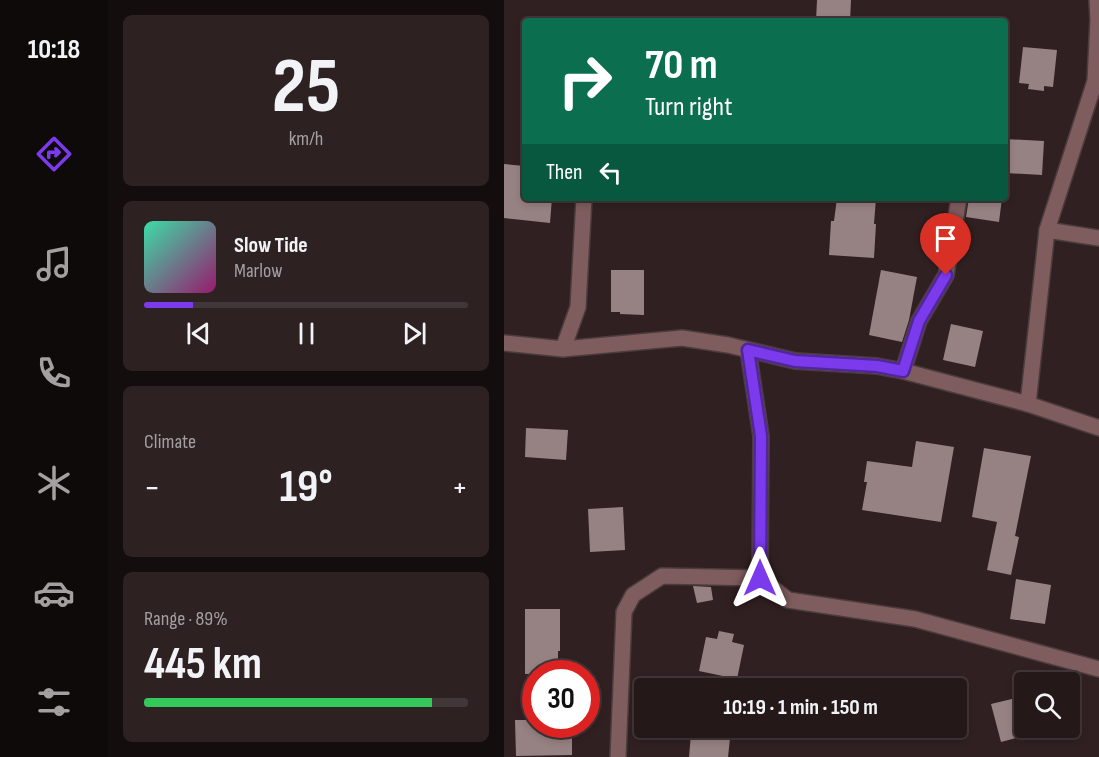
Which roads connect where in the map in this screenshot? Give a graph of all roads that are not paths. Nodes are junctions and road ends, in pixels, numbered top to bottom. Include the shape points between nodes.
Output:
1 (1097, 0) edge
2 (584, 201) edge
3 (958, 201) edge
4 (1047, 230) junction
5 (1099, 238) edge
6 (504, 343) edge
7 (563, 350) junction
8 (748, 350) junction
9 (903, 371) junction
10 (1028, 404) junction
11 (1099, 428) edge
12 (760, 578) junction
13 (1099, 669) edge
14 (618, 757) edge

1 - 4 street via 1095,81
2 - 7 street via 578,307
3 - 9 street via 946,275 919,321
4 - 5 street
4 - 10 street
6 - 7 street
7 - 8 street via 682,338
8 - 9 street via 795,361
8 - 12 street via 761,436
9 - 10 street
10 - 11 street
12 - 13 street via 788,600 915,619
12 - 14 street via 662,576 633,595 624,612

